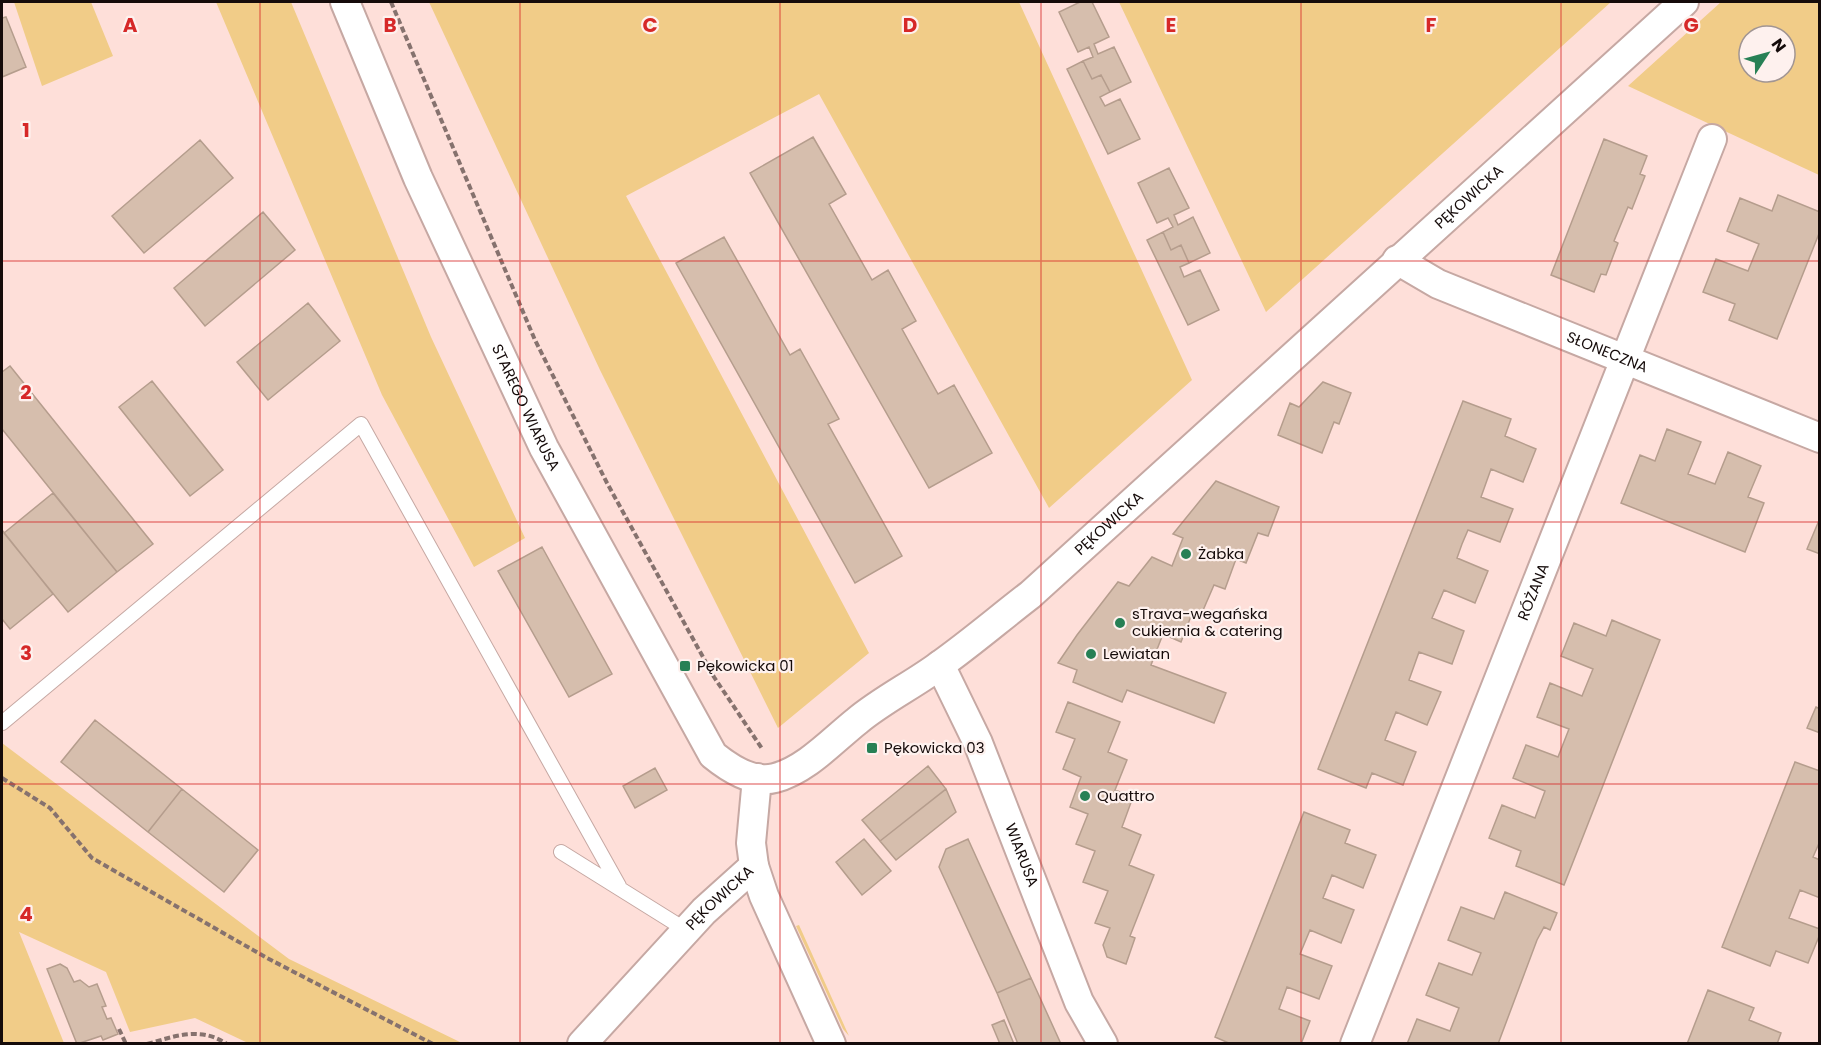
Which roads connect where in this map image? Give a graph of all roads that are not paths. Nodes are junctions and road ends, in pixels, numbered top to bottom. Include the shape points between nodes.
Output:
1 (345, 2) edge
2 (1684, 2) edge
3 (1712, 139) dead end
4 (1397, 260) junction
5 (1625, 361) junction
6 (1820, 438) edge
7 (940, 665) junction
8 (2, 723) edge
9 (762, 767) junction
10 (561, 852) dead end
11 (754, 866) junction
12 (619, 886) junction
13 (686, 930) junction
14 (582, 1044) edge
15 (831, 1044) edge
16 (1102, 1044) edge
17 (1355, 1044) edge

1 - 9 street, STAREGO WIARUSA via 418,178 544,448 713,755 729,768
2 - 4 street, PĘKOWICKA
3 - 5 street, RÓŻANA
4 - 5 street, SŁONECZNA via 1438,284
4 - 7 street, PĘKOWICKA via 1066,563
5 - 6 street, SŁONECZNA
5 - 17 street, RÓŻANA
7 - 9 street, PĘKOWICKA via 856,721 842,736 792,771 774,779
7 - 16 street, WIARUSA via 978,743 1080,1002
8 - 12 lane via 361,424
9 - 11 street, PĘKOWICKA via 751,843
10 - 12 lane
11 - 13 street, PĘKOWICKA
11 - 15 street
12 - 13 lane
13 - 14 street, PĘKOWICKA

